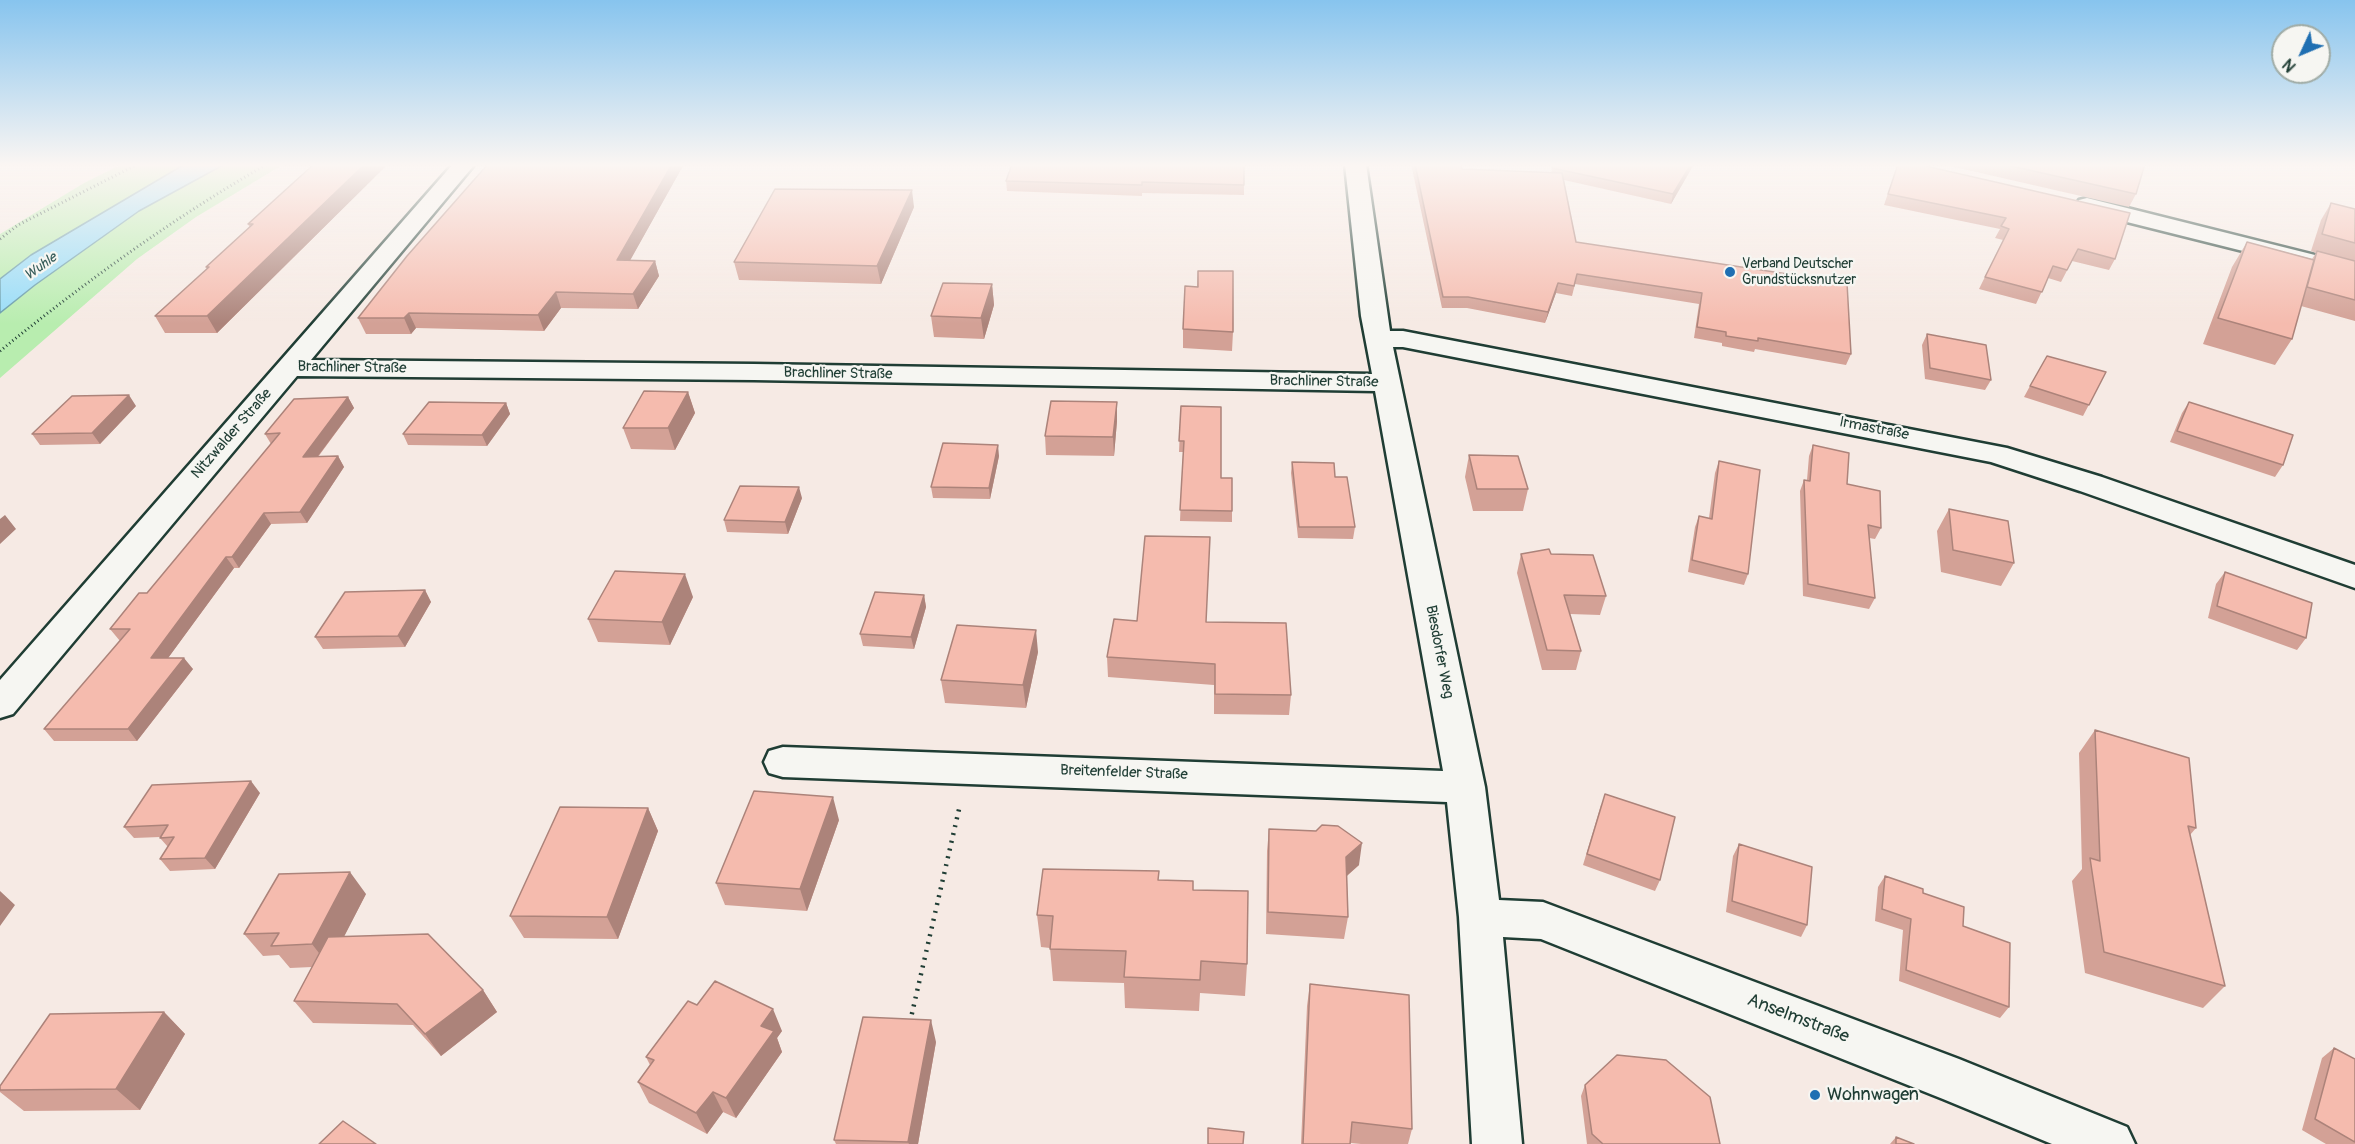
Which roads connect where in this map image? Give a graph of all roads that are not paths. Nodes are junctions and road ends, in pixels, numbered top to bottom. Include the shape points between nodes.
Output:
1 (418, 217) edge
2 (1362, 217) edge
3 (2135, 217) edge
4 (2355, 272) edge
5 (1379, 339) junction
6 (289, 368) junction
7 (1386, 383) junction
8 (2355, 577) edge
9 (0, 704) edge
10 (783, 762) dead end
11 (1465, 787) junction
12 (1480, 917) junction
13 (1497, 1144) edge
14 (2110, 1144) edge

1 - 6 street, Nitzwalder Straße
2 - 5 street, Biesdorfer Weg
3 - 4 street
5 - 7 street, Biesdorfer Weg
5 - 8 street, Irmastraße via 1403,339 1997,454
6 - 7 street, Brachliner Straße
6 - 9 street, Nitzwalder Straße
7 - 11 street, Biesdorfer Weg
10 - 11 street, Breitenfelder Straße
11 - 12 street, Biesdorfer Weg
12 - 13 street, Biesdorfer Weg
12 - 14 street, Anselmstraße via 1543,921

